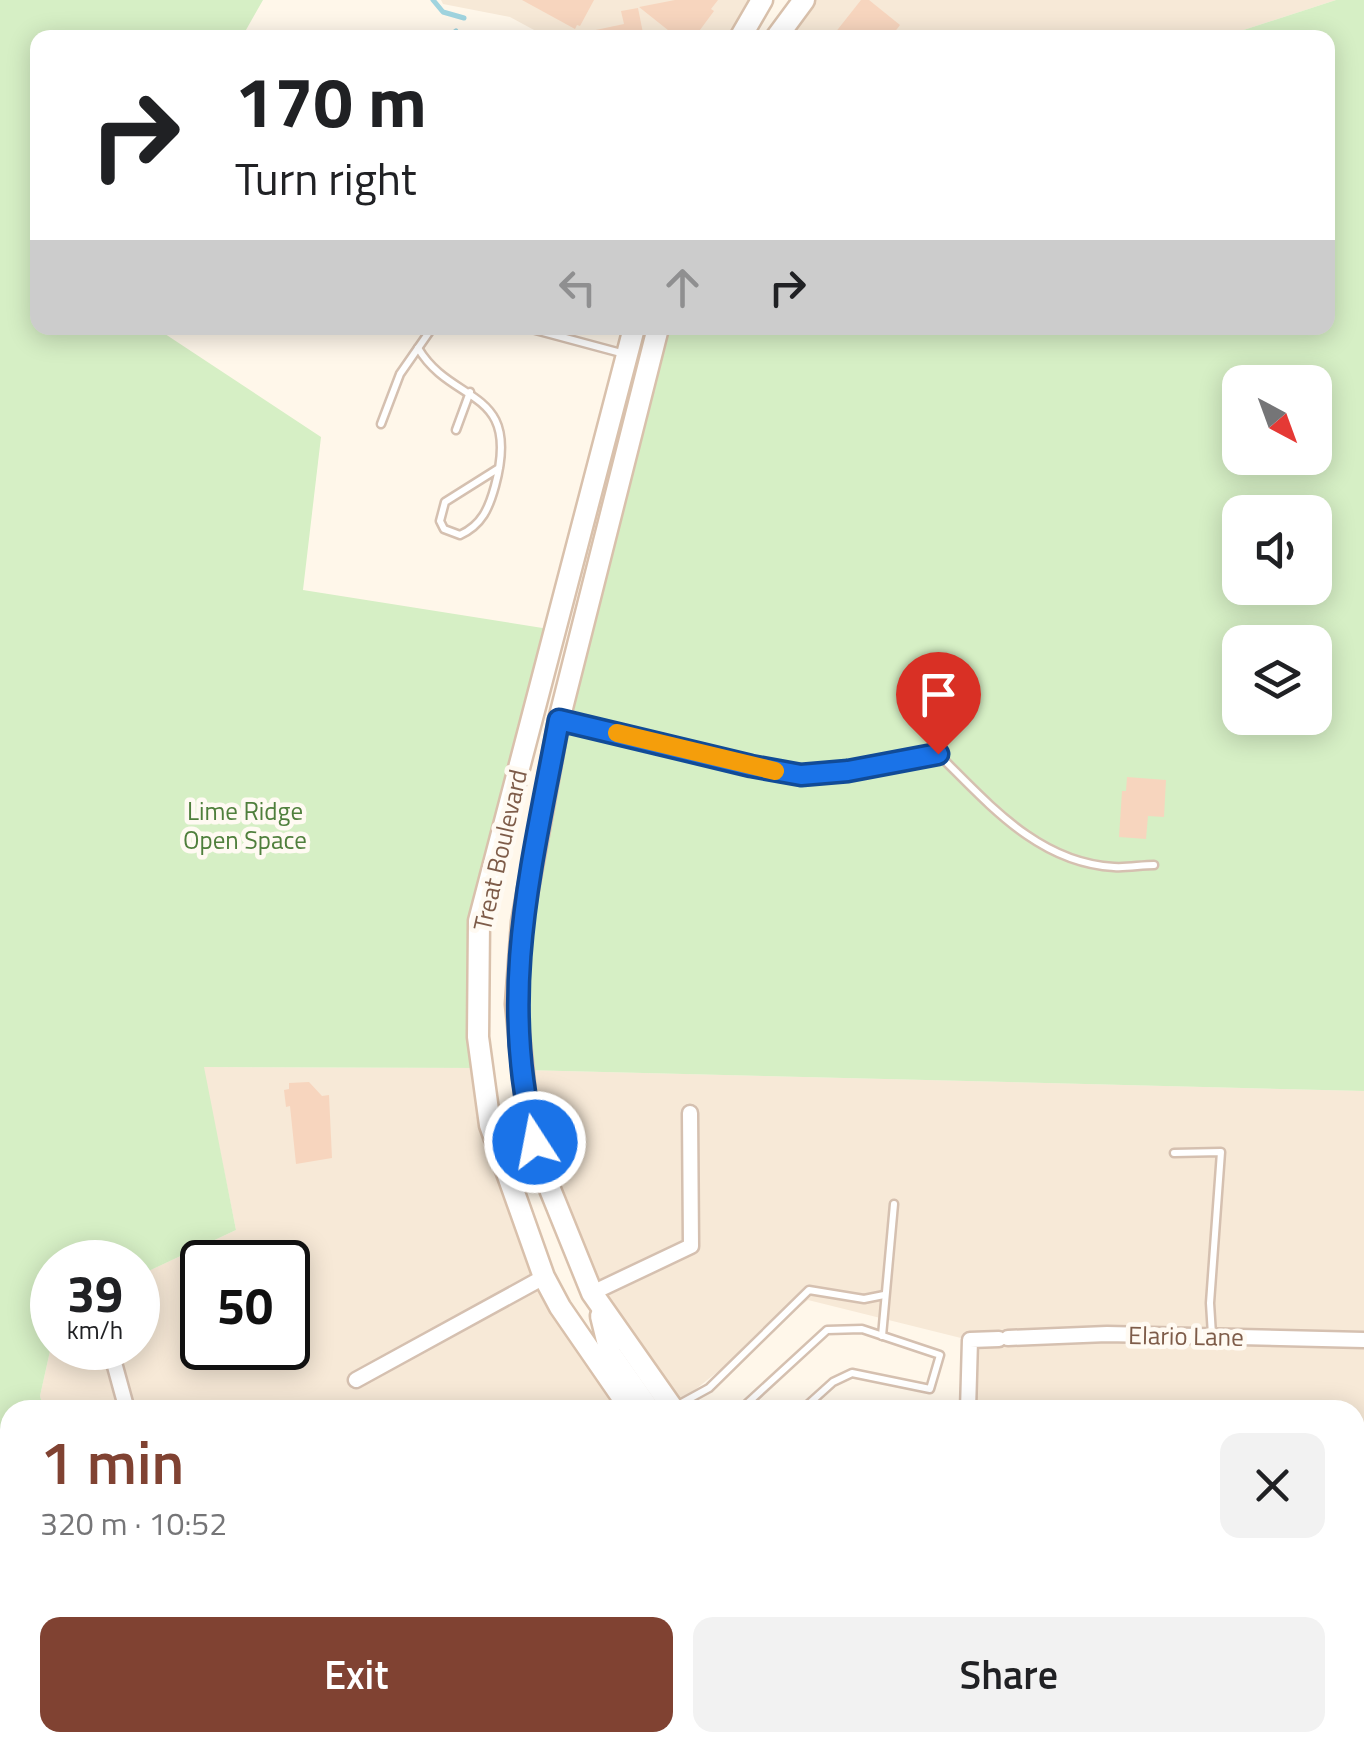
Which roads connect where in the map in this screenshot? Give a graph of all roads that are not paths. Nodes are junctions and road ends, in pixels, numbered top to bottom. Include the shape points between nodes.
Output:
1 (762, 0) edge
2 (804, 0) edge
3 (745, 30) edge
4 (782, 30) edge
5 (427, 335) edge
6 (555, 335) edge
7 (573, 335) edge
8 (632, 335) edge
9 (656, 335) edge
10 (574, 340) junction
11 (418, 348) junction
12 (627, 355) junction
13 (470, 392) junction
14 (381, 424) dead end
15 (456, 430) dead end
16 (499, 468) junction
17 (955, 693) dead end
18 (559, 720) junction
19 (938, 754) junction
20 (1154, 864) dead end
21 (690, 1112) dead end
22 (1174, 1153) dead end
23 (894, 1204) dead end
24 (544, 1276) junction
25 (884, 1295) junction
26 (595, 1297) junction
27 (882, 1336) junction
28 (1212, 1337) junction
29 (1364, 1340) edge
30 (116, 1370) edge
31 (356, 1380) dead end
32 (123, 1400) edge
33 (624, 1400) edge
34 (643, 1400) edge
35 (667, 1400) edge
36 (688, 1400) edge
37 (751, 1400) edge
38 (813, 1400) edge
39 (968, 1400) edge

1 - 3 main road
2 - 4 main road
5 - 11 lane
6 - 10 lane
7 - 10 lane
8 - 12 main road, Treat Boulevard
9 - 18 main road, Treat Boulevard
10 - 12 lane
11 - 13 lane via 429,365
11 - 14 lane
12 - 24 main road, Treat Boulevard via 479,920 478,1037 490,1125
13 - 15 lane
13 - 16 lane via 496,424
16 - 16 lane via 484,516 460,534 444,529 446,502
17 - 19 lane
18 - 19 lane via 801,775
18 - 26 main road, Treat Boulevard via 522,922 516,1004 539,1157
19 - 20 lane via 1031,839 1112,867
21 - 26 street via 690,1246
22 - 28 lane via 1220,1152
23 - 25 lane
24 - 31 street
24 - 33 main road, Treat Boulevard
25 - 27 lane
25 - 36 lane via 864,1299 809,1290
26 - 34 main road via 610,1353
26 - 35 main road, Treat Boulevard
27 - 37 lane via 862,1328 827,1330
27 - 38 lane via 940,1355 930,1389 852,1373
28 - 29 street, Elario Lane
28 - 39 street, Elario Lane via 970,1340
30 - 32 street

